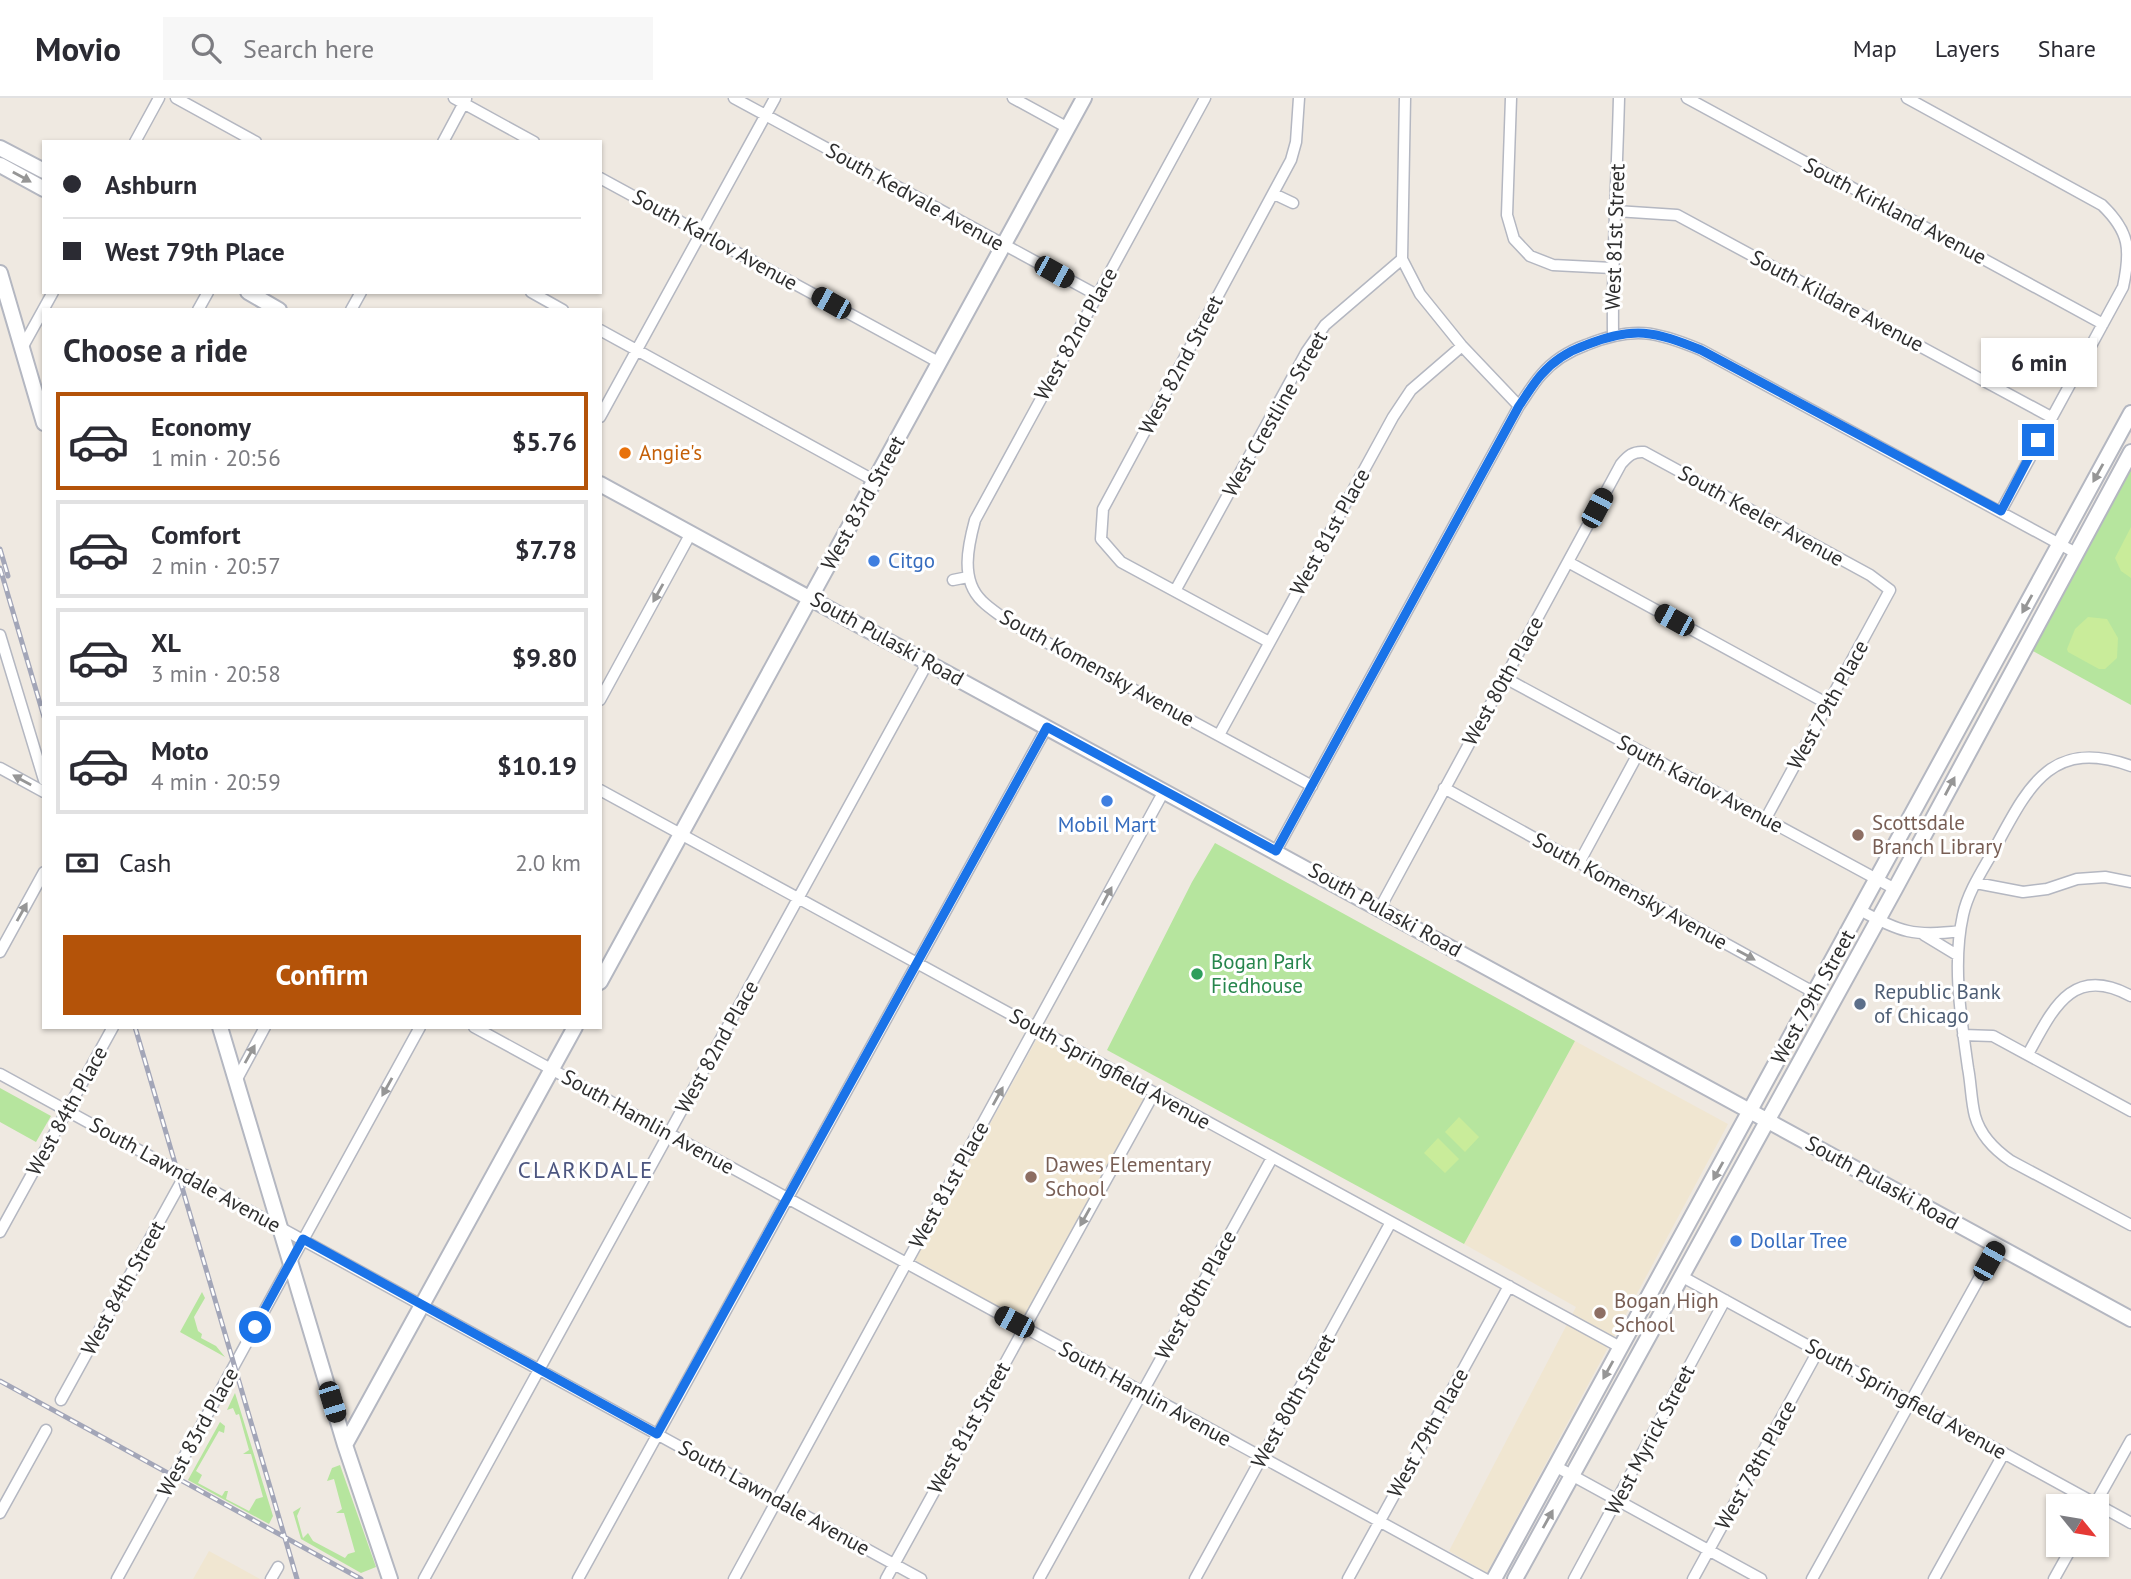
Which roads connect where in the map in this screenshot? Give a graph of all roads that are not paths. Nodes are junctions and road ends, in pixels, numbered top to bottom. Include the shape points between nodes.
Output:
1 (159, 98) edge
2 (176, 98) edge
3 (454, 98) edge
4 (734, 98) edge
5 (775, 98) edge
6 (1013, 98) edge
7 (1084, 98) edge
8 (1205, 98) edge
9 (1299, 98) edge
10 (1405, 98) edge
11 (1511, 98) edge
12 (1619, 98) edge
13 (1686, 98) edge
14 (1909, 99) edge
15 (465, 101) edge
16 (766, 115) junction
17 (1068, 128) junction
18 (136, 140) edge
19 (252, 140) edge
20 (444, 140) edge
21 (531, 140) edge
22 (0, 148) edge
23 (0, 165) edge
24 (42, 170) edge
25 (602, 179) edge
26 (42, 188) edge
27 (1274, 194) junction
28 (1293, 204) dead end
29 (1616, 211) junction
30 (702, 233) junction
31 (2128, 233) edge
32 (1004, 245) junction
33 (1402, 259) junction
34 (1612, 268) junction
35 (0, 273) edge
36 (251, 294) edge
37 (534, 294) edge
38 (1097, 295) junction
39 (276, 308) edge
40 (559, 308) edge
41 (42, 311) edge
42 (2103, 324) junction
43 (602, 331) edge
44 (1613, 334) junction
45 (1462, 346) junction
46 (22, 348) junction
47 (637, 350) junction
48 (940, 363) junction
49 (1519, 406) junction
50 (602, 413) edge
51 (2131, 413) edge
52 (42, 416) edge
53 (2051, 417) junction
54 (2131, 453) edge
55 (1628, 456) joint
56 (875, 481) junction
57 (602, 485) edge
58 (2001, 511) junction
59 (691, 533) junction
60 (2060, 544) junction
61 (2076, 553) junction
62 (1568, 562) junction
63 (968, 577) junction
64 (953, 580) dead end
65 (1893, 588) joint
66 (1175, 591) junction
67 (811, 598) junction
68 (0, 635) edge
69 (1269, 642) junction
70 (7, 659) junction
71 (928, 662) junction
72 (0, 671) edge
73 (1505, 678) junction
74 (602, 696) edge
75 (1828, 704) junction
76 (1047, 727) junction
77 (1219, 735) junction
78 (1639, 752) junction
79 (2131, 766) edge
80 (0, 768) edge
81 (42, 773) edge
82 (1312, 786) junction
83 (1444, 788) junction
84 (42, 791) edge
85 (602, 791) edge
86 (1164, 791) junction
87 (1765, 820) junction
88 (681, 835) junction
89 (1276, 851) junction
90 (1579, 863) junction
91 (42, 876) edge
92 (1877, 879) junction
93 (2131, 881) edge
94 (1976, 883) junction
95 (1895, 889) junction
96 (798, 899) junction
97 (1380, 908) junction
98 (1860, 910) junction
99 (1878, 920) junction
100 (1960, 932) junction
101 (1924, 935) junction
102 (0, 952) edge
103 (1957, 955) junction
104 (916, 964) junction
105 (602, 978) edge
106 (1815, 992) junction
107 (2131, 996) edge
108 (1035, 1028) junction
109 (112, 1029) edge
110 (221, 1029) edge
111 (264, 1029) edge
112 (419, 1029) edge
113 (478, 1029) edge
114 (574, 1029) edge
115 (1964, 1035) junction
116 (2028, 1054) junction
117 (552, 1070) junction
118 (0, 1074) edge
119 (236, 1081) junction
120 (1154, 1093) junction
121 (66, 1110) junction
122 (2131, 1111) edge
123 (1751, 1112) junction
124 (1768, 1121) junction
125 (669, 1134) junction
126 (1272, 1158) junction
127 (185, 1175) junction
128 (787, 1198) junction
129 (1391, 1222) junction
130 (2131, 1225) edge
131 (278, 1226) junction
132 (0, 1232) edge
133 (303, 1239) junction
134 (1997, 1246) junction
135 (290, 1263) junction
136 (906, 1263) junction
137 (1681, 1276) junction
138 (1509, 1286) junction
139 (1726, 1300) junction
140 (422, 1305) junction
141 (2131, 1319) edge
142 (1024, 1328) junction
143 (1620, 1347) junction
144 (1818, 1351) junction
145 (540, 1370) junction
146 (1143, 1392) junction
147 (61, 1400) dead end
148 (1910, 1401) junction
149 (46, 1430) dead end
150 (657, 1434) junction
151 (2131, 1440) edge
152 (345, 1445) junction
153 (2004, 1453) junction
154 (1261, 1457) junction
155 (1555, 1466) junction
156 (1572, 1475) junction
157 (2075, 1494) edge
158 (2100, 1494) edge
159 (777, 1500) junction
160 (1617, 1500) junction
161 (2109, 1512) edge
162 (0, 1513) edge
163 (1380, 1521) junction
164 (2131, 1523) edge
165 (1709, 1551) junction
166 (2066, 1558) edge
167 (894, 1564) junction
168 (278, 1567) dead end
169 (117, 1579) edge
170 (271, 1579) edge
171 (390, 1579) edge
172 (424, 1579) edge
173 (578, 1579) edge
174 (734, 1579) edge
175 (886, 1579) edge
176 (921, 1579) edge
177 (1039, 1579) edge
178 (1195, 1579) edge
179 (1348, 1579) edge
180 (1485, 1579) edge
181 (1494, 1579) edge
182 (1515, 1579) edge
183 (1574, 1579) edge
184 (1693, 1579) edge
185 (1761, 1579) edge
186 (1812, 1579) edge
187 (1934, 1579) edge
188 (2054, 1579) edge

1 - 18 street
2 - 19 street
3 - 15 street
4 - 16 street, South Kedvale Avenue
5 - 16 street
6 - 17 street
7 - 17 main road, West 83rd Street
8 - 38 street, West 82nd Place
9 - 27 street, West 82nd Street via 1296,142
10 - 33 street
11 - 34 street via 1507,215 1514,239 1530,256 1553,265
12 - 29 street, West 81st Street
13 - 42 street, South Kirkland Avenue
14 - 31 street via 2102,205
15 - 20 street
15 - 21 street
16 - 30 street
16 - 32 street, South Kedvale Avenue
17 - 32 main road, West 83rd Street
22 - 24 main road
23 -> 26 main road
25 - 30 street, South Karlov Avenue
27 - 28 street
27 - 66 street, West 82nd Street via 1103,509 1096,540 1121,562
29 - 34 street, West 81st Street
29 - 53 street, South Kildare Avenue via 1677,215
30 - 47 street
30 - 48 street, South Karlov Avenue
31 - 42 street via 2123,287
32 - 38 street, South Kedvale Avenue
32 - 48 main road, West 83rd Street
33 - 45 street via 1420,294
33 - 66 street, West Crestline Street via 1325,325 1307,351
34 - 44 street, West 81st Street
35 - 46 main road
36 - 39 main road
37 - 40 street
38 - 63 street, West 82nd Place via 975,520 968,546
41 - 46 street
42 - 53 street
43 - 47 street
44 - 49 street, West 81st Street via 1558,360 1541,374
44 - 58 street via 1670,337 1701,350
45 - 49 street
45 - 69 street, West 81st Place via 1405,399
46 - 52 main road
47 - 50 street
47 - 56 street
48 - 56 main road, West 83rd Street
49 - 82 street, West 81st Street
51 -> 60 main road, West 79th Street
53 - 58 street
54 - 61 main road, West 79th Street
55 - 62 street, West 80th Place
55 - 65 street, South Keeler Avenue via 1644,452
56 - 67 main road, West 83rd Street
57 - 59 main road, South Pulaski Road
58 - 60 street
59 - 67 main road, South Pulaski Road
59 -> 74 street
60 - 61 street
60 -> 92 main road, West 79th Street
95 -> 61 main road, West 79th Street
62 - 73 street, West 80th Place
62 - 75 street
63 - 64 street
63 - 77 street, South Komensky Avenue via 980,599 1009,622
65 - 75 street, West 79th Place
66 - 69 street
67 - 71 main road, South Pulaski Road
67 - 88 main road, West 83rd Street
68 - 70 street
69 - 77 street, West 81st Place
70 - 72 street
70 - 81 street
71 - 76 main road, South Pulaski Road
71 - 96 street, West 82nd Place
73 - 78 street, South Karlov Avenue
73 - 83 street, West 80th Place
75 - 87 street, West 79th Place
76 - 86 main road, South Pulaski Road
76 - 104 street
77 - 82 street, South Komensky Avenue
78 - 87 street, South Karlov Avenue
78 - 90 street
79 - 94 street via 2070,759 2055,765 2023,797
84 -> 80 street
82 - 89 street, West 81st Street
83 - 90 street, South Komensky Avenue
83 - 97 street, West 80th Place
85 - 88 street, South Springfield Avenue
86 - 89 main road, South Pulaski Road
108 -> 86 street, West 81st Place
87 - 92 street, South Karlov Avenue
88 - 96 street, South Springfield Avenue
88 - 105 main road, West 83rd Street
89 - 97 main road, South Pulaski Road
90 -> 106 street, South Komensky Avenue
102 -> 91 street
92 - 95 street, South Karlov Avenue
92 - 98 main road, West 79th Street
93 - 94 street via 2077,879 2023,892
94 - 100 street
95 - 99 main road, West 79th Street
96 - 104 street, South Springfield Avenue
96 - 125 street, West 82nd Place
97 - 123 main road, South Pulaski Road
98 - 99 street
98 - 106 main road, West 79th Street
99 - 101 street
99 - 124 main road, West 79th Street
100 - 101 street
100 - 103 street
101 - 103 street
103 - 115 street
104 - 108 street, South Springfield Avenue
104 - 128 street
106 - 123 main road, West 79th Street
107 - 116 street via 2096,984 2076,989 2051,1013
108 - 120 street, South Springfield Avenue
136 -> 108 street, West 81st Place
109 - 121 street, West 84th Place
110 - 119 main road
119 -> 111 street
112 -> 133 street, West 83rd Place
113 - 117 street, South Hamlin Avenue
114 - 117 main road
115 - 116 street via 1993,1035
115 - 130 street via 1975,1116 1998,1151
116 - 122 street
117 - 125 street, South Hamlin Avenue
117 - 140 main road
118 - 121 street, South Lawndale Avenue
119 - 131 main road
120 - 126 street, South Springfield Avenue
120 -> 142 street, West 81st Street
121 - 127 street, South Lawndale Avenue
121 - 132 street, West 84th Place
123 - 124 main road, South Pulaski Road
123 -> 143 main road, West 79th Street
124 - 134 main road, South Pulaski Road
124 - 137 main road, West 79th Street
125 - 128 street, South Hamlin Avenue
125 - 145 street, West 82nd Place
126 - 129 street, South Springfield Avenue
126 - 146 street, West 80th Place
127 - 131 street, South Lawndale Avenue
127 - 147 street, West 84th Street
128 - 136 street, South Hamlin Avenue
128 - 150 street
129 - 138 street, South Springfield Avenue
129 - 154 street, West 80th Street
131 - 133 street, South Lawndale Avenue
131 - 135 main road
133 - 135 street, West 83rd Place
133 - 140 street, South Lawndale Avenue
134 - 141 main road, South Pulaski Road
134 - 148 street
135 - 152 main road
135 - 169 street, West 83rd Place
136 - 142 street, South Hamlin Avenue
136 - 159 street, West 81st Place
137 - 139 street, South Springfield Avenue
137 - 156 main road, West 79th Street
138 - 143 street, South Springfield Avenue
138 - 163 street, West 79th Place
139 - 144 street, South Springfield Avenue
139 - 160 street, West Myrick Street
140 - 145 street, South Lawndale Avenue
140 - 152 main road
142 - 146 street, South Hamlin Avenue
142 - 167 street, West 81st Street
143 -> 155 main road, West 79th Street
144 - 148 street, South Springfield Avenue
144 - 165 street, West 78th Place
145 - 150 street, South Lawndale Avenue
145 - 172 street, West 82nd Place
146 - 154 street, South Hamlin Avenue
146 - 177 street, West 80th Place
148 - 153 street, South Springfield Avenue
148 - 186 street
149 - 162 street
150 - 159 street, South Lawndale Avenue
150 - 173 street
151 - 158 street
152 - 171 main road
153 - 157 street, South Springfield Avenue
153 - 187 street
154 - 163 street, South Hamlin Avenue
154 - 178 street, West 80th Street
155 - 156 street
155 - 181 main road, West 79th Street
156 - 160 street
182 -> 156 main road, West 79th Street
159 - 167 street, South Lawndale Avenue
159 - 174 street, West 81st Place
160 - 165 street
160 - 183 street, West Myrick Street
161 - 164 street, South Springfield Avenue
163 - 179 street, West 79th Place
163 - 180 street, South Hamlin Avenue
165 - 184 street, West 78th Place
165 - 185 street
166 - 188 street
167 - 175 street, West 81st Street
167 - 176 street, South Lawndale Avenue
168 - 170 street

